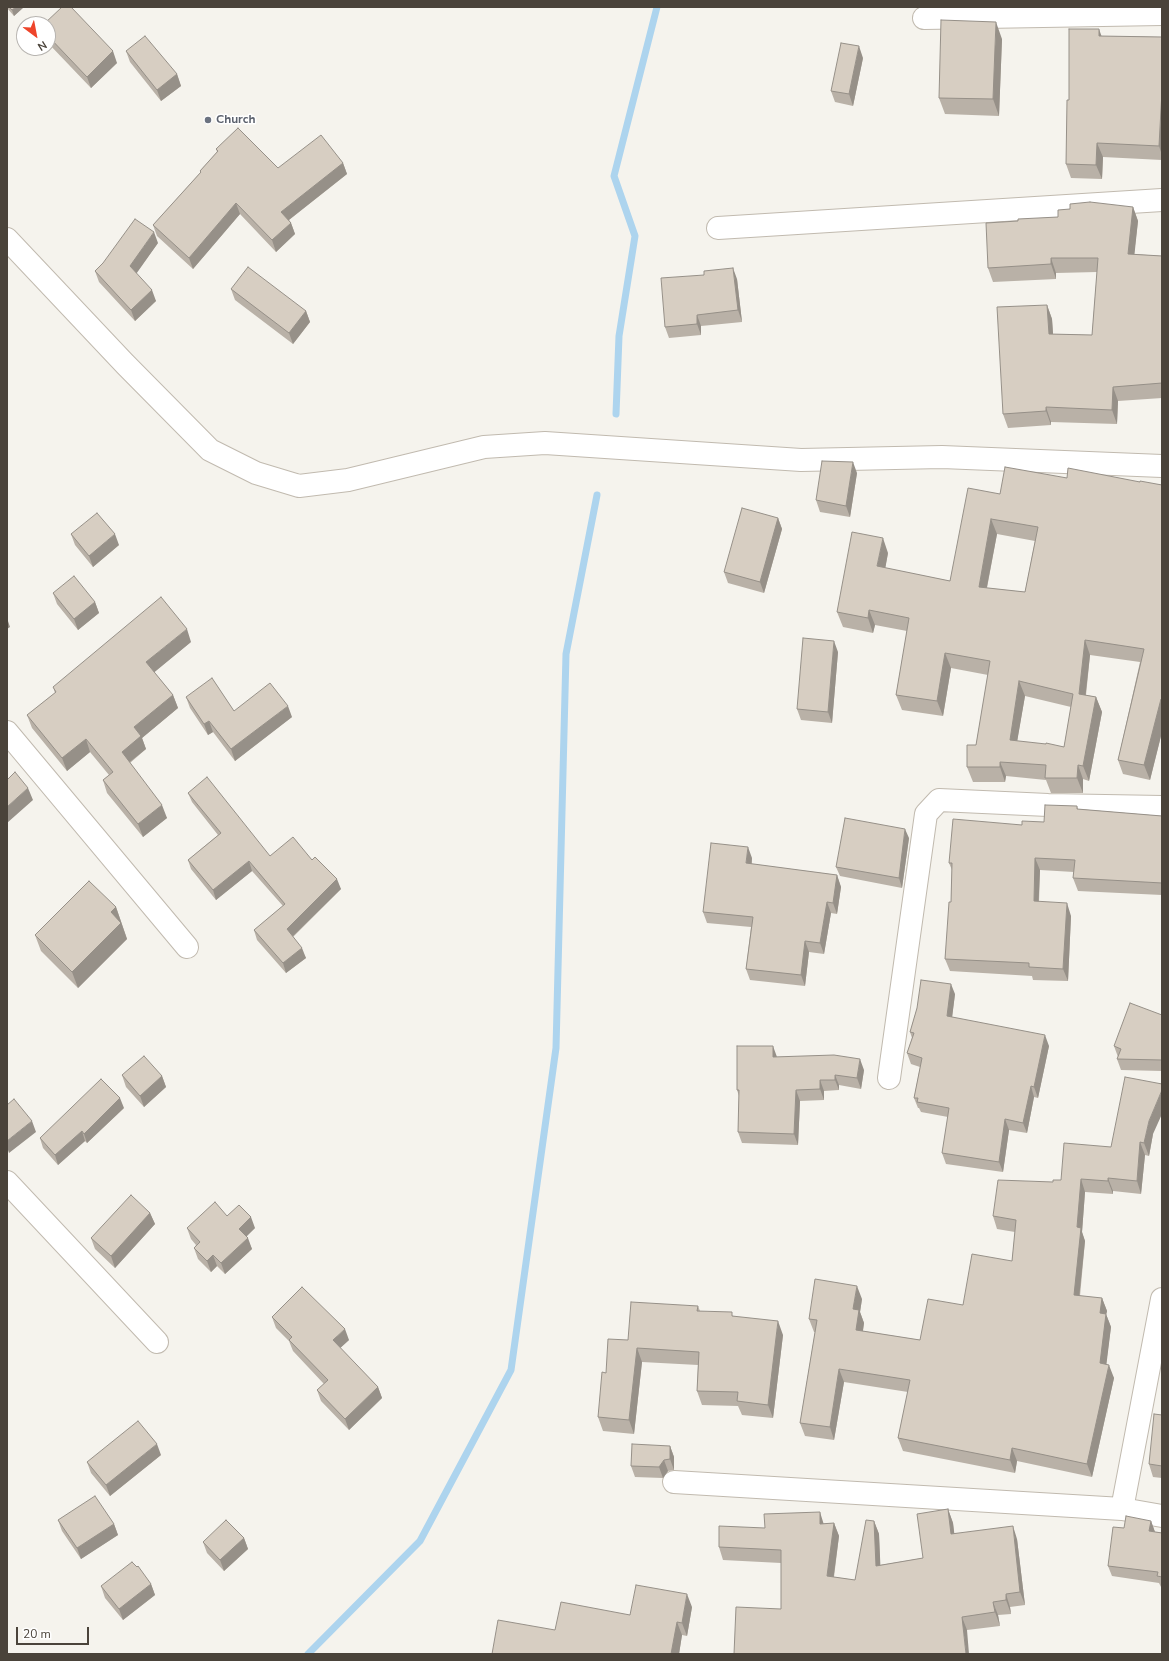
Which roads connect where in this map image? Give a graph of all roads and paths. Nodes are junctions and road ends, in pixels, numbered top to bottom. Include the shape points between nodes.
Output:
1 (1162, 14) edge
2 (924, 18) dead end
3 (1162, 200) edge
4 (718, 228) dead end
5 (7, 239) edge
6 (1162, 466) edge
7 (7, 732) edge
8 (1162, 807) edge
9 (187, 947) dead end
10 (889, 1078) dead end
11 (7, 1182) edge
12 (1162, 1299) edge
13 (157, 1342) dead end
14 (674, 1482) dead end
15 (1122, 1509) junction
16 (1162, 1516) edge

1 - 2 street
3 - 4 street
5 - 6 street via 210,450 256,473 299,486 348,480 484,447 546,443 801,460 942,457
7 - 9 street
8 - 10 street via 939,800 926,814
11 - 13 street
12 - 15 street
14 - 15 street
15 - 16 street

